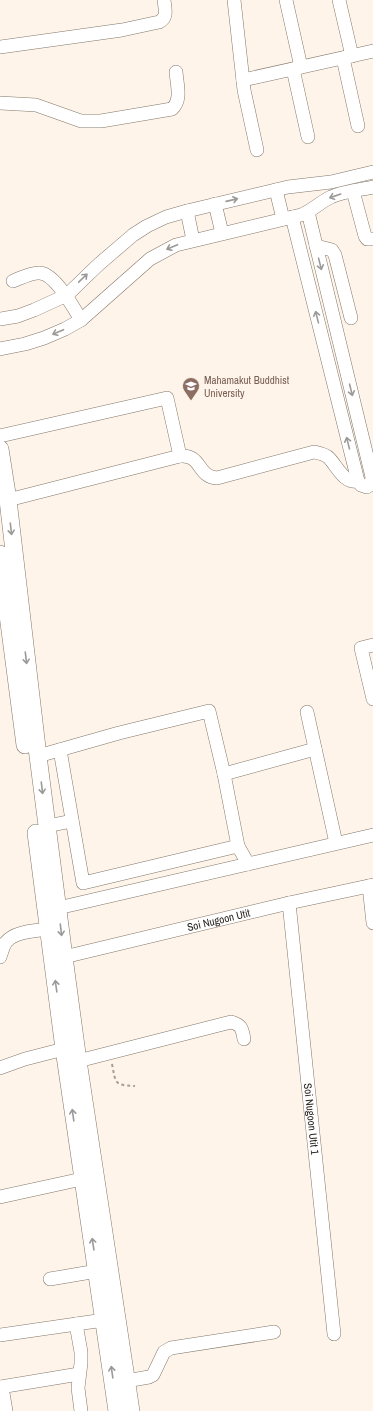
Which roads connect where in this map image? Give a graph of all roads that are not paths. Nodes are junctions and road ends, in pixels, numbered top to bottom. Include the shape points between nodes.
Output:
1 (164, 0) edge
2 (234, 0) edge
3 (286, 0) edge
4 (339, 0) edge
5 (0, 47) edge
6 (373, 51) edge
7 (348, 57) junction
8 (297, 68) junction
9 (176, 72) dead end
10 (243, 80) junction
11 (0, 103) edge
12 (358, 126) dead end
13 (308, 137) dead end
14 (257, 150) dead end
15 (373, 172) edge
16 (373, 187) edge
17 (276, 190) junction
18 (353, 191) junction
19 (215, 204) junction
20 (187, 211) junction
21 (308, 212) junction
22 (287, 218) junction
23 (222, 233) junction
24 (373, 239) edge
25 (193, 240) junction
26 (316, 246) junction
27 (13, 281) dead end
28 (67, 295) junction
29 (351, 318) dead end
30 (0, 319) edge
31 (81, 320) junction
32 (0, 349) edge
33 (0, 436) edge
34 (0, 449) edge
35 (180, 456) junction
36 (358, 481) junction
37 (8, 500) junction
38 (1, 564) edge
39 (373, 644) edge
40 (373, 699) edge
41 (307, 712) dead end
42 (315, 749) junction
43 (60, 750) junction
44 (38, 756) junction
45 (224, 774) junction
46 (72, 821) junction
47 (47, 826) junction
48 (373, 834) edge
49 (336, 843) junction
50 (238, 846) junction
51 (248, 864) junction
52 (124, 874) junction
53 (371, 885) edge
54 (128, 893) junction
55 (289, 903) junction
56 (52, 909) junction
57 (373, 923) edge
58 (48, 929) junction
59 (0, 957) edge
60 (64, 957) junction
61 (244, 1039) dead end
62 (64, 1049) junction
63 (78, 1061) junction
64 (0, 1068) edge
65 (82, 1179) junction
66 (0, 1197) edge
67 (97, 1271) junction
68 (50, 1279) dead end
69 (107, 1314) junction
70 (76, 1324) junction
71 (274, 1332) dead end
72 (334, 1334) dead end
73 (0, 1335) edge
74 (79, 1374) junction
75 (126, 1381) junction
76 (1, 1387) edge
77 (6, 1411) edge
78 (81, 1411) edge
79 (118, 1411) edge
80 (131, 1411) edge

1 - 5 street via 166,15 159,22 122,30
2 - 10 street
3 - 8 street
4 - 7 street
6 - 7 street
7 - 8 street
7 - 12 street
8 - 10 street
8 - 13 street
9 - 11 street via 176,105 172,109 136,116 81,121 36,105
10 - 14 street
15 - 17 street via 331,182
16 - 18 street
19 -> 17 street
17 - 22 street
18 -> 21 street via 335,195
18 - 24 street via 365,236
19 - 20 street
19 - 23 street
20 - 25 street
28 -> 20 street via 133,235 166,217
21 - 22 street
21 - 26 street
22 - 23 street
36 -> 22 street
23 - 25 street
25 -> 31 street via 176,245 150,259
26 - 29 street via 332,250 335,255
26 -> 36 street via 372,476 371,484 367,487
27 - 28 street via 41,273 48,276
28 - 30 street via 18,316
28 - 31 street
31 -> 32 street via 44,338
33 - 35 street via 167,398
34 - 37 main road
35 - 36 street via 189,455 207,474 217,478 314,452 328,457 349,480
35 - 37 street
37 -> 44 main road
38 - 56 main road
39 - 40 street via 361,648
41 - 42 street
42 - 45 street
42 - 49 street
43 - 44 street
43 - 45 street via 119,732 209,711
43 - 46 street
44 -> 47 main road
45 - 50 street
46 - 47 street
46 - 52 street via 83,883
47 - 56 main road
48 - 49 street
49 - 51 street
50 - 51 street
50 - 52 street
51 - 54 street
52 - 54 street
53 - 55 street, Soi Nugoon Utit
53 - 57 street
54 - 56 street
55 - 60 street, Soi Nugoon Utit
55 - 72 street, Soi Nugoon Utit 1
56 - 58 main road
56 -> 60 main road
58 - 59 street via 11,937
62 -> 58 main road
60 - 63 main road
61 - 63 street via 242,1029 238,1024 231,1022
62 - 64 street
65 -> 62 main road
63 - 69 main road
65 - 66 street
67 -> 65 main road
67 - 68 street
67 - 69 main road
69 - 70 street
69 - 75 main road
79 -> 69 main road
70 - 73 street
70 - 74 street via 81,1352
71 - 75 street via 171,1348 164,1352 153,1375
74 - 76 street
74 - 78 street
75 - 80 main road
76 - 77 street

